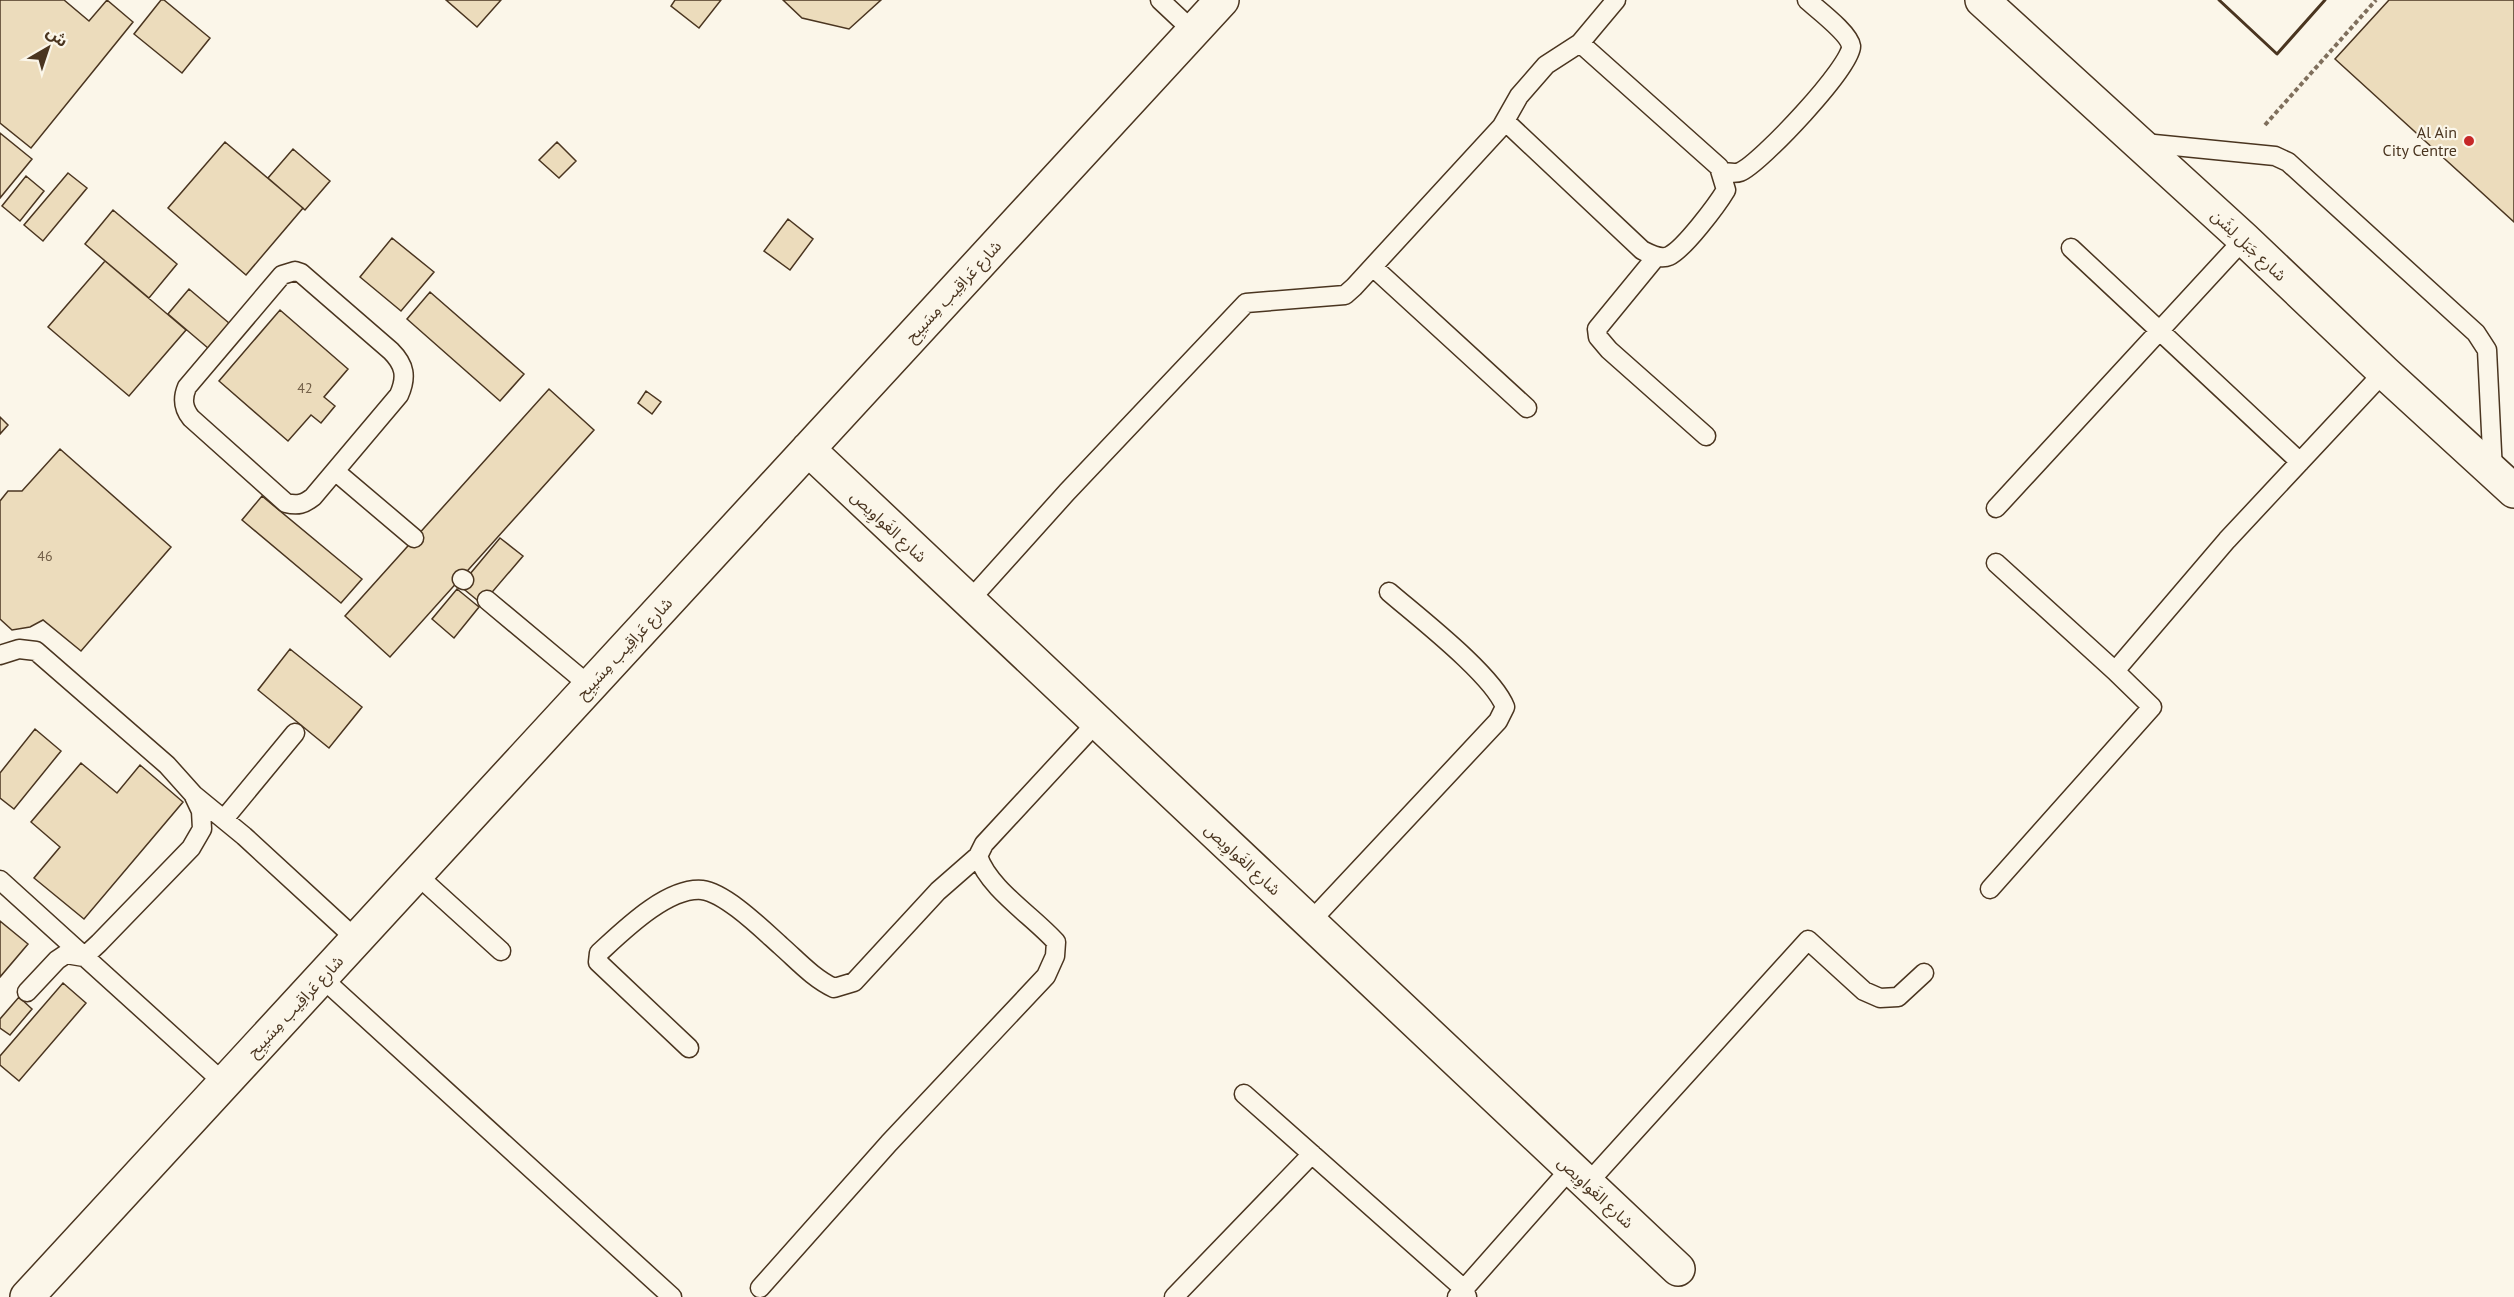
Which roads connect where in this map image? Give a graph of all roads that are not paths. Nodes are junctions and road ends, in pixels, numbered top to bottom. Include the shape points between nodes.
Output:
1 (1161, 0) edge
2 (1222, 0) edge
3 (1616, 0) edge
4 (1807, 0) edge
5 (1982, 0) edge
6 (1193, 31) junction
7 (1580, 43) junction
8 (1505, 121) junction
9 (2136, 142) junction
10 (1722, 172) junction
11 (2244, 239) junction
12 (2071, 248) dead end
13 (1656, 257) junction
14 (1372, 267) junction
15 (2160, 332) junction
16 (2384, 372) junction
17 (1527, 408) dead end
18 (1706, 436) dead end
19 (808, 449) junction
20 (2300, 462) junction
21 (335, 471) junction
22 (2504, 481) edge
23 (1995, 508) dead end
24 (414, 538) dead end
25 (1996, 563) dead end
26 (1389, 592) dead end
27 (487, 600) dead end
28 (969, 601) junction
29 (0, 655) edge
30 (2115, 671) junction
31 (590, 686) junction
32 (1097, 722) junction
33 (295, 734) dead end
34 (193, 794) junction
35 (224, 819) junction
36 (978, 856) junction
37 (416, 874) junction
38 (0, 880) edge
39 (1990, 889) dead end
40 (1310, 922) junction
41 (356, 939) junction
42 (501, 951) dead end
43 (84, 957) junction
44 (1924, 973) dead end
45 (321, 977) junction
46 (27, 992) dead end
47 (689, 1048) dead end
48 (224, 1083) junction
49 (1244, 1094) dead end
50 (1312, 1154) junction
51 (1579, 1176) junction
52 (1678, 1269) dead end
53 (760, 1288) dead end
54 (1462, 1294) edge
55 (27, 1297) edge
56 (672, 1297) edge
57 (1174, 1297) edge

1 - 6 lane
2 - 6 street, شارع عَراقِيب مِسَيبِح
3 - 7 lane
4 - 10 lane via 1846,35 1850,55 1768,152 1739,172
5 - 9 street, شارع جَبَل لِشَن
6 - 19 street, شارع عَراقِيب مِسَيبِح
7 - 8 lane via 1546,65 1519,96
7 - 10 lane
8 - 13 lane via 1642,250
8 - 14 lane
9 - 11 street, شارع جَبَل لِشَن
9 - 22 lane via 2275,156 2288,162 2476,333 2487,350
10 - 13 lane via 1726,190 1719,202 1683,245 1669,257
11 - 15 lane
11 - 16 street, شارع جَبَل لِشَن
12 - 15 lane
13 - 18 lane via 1608,313 1597,329 1598,337
14 - 17 lane
14 - 28 lane via 1345,295 1246,303
15 - 20 lane
15 - 23 lane
16 - 20 lane
16 - 22 street, شارع جَبَل لِشَن
19 - 28 street, شارع الغَواوِيص
19 - 31 street, شارع عَراقِيب مِسَيبِح
20 - 30 lane
21 - 21 lane via 399,395 405,371 391,351 301,273 288,272 187,387 185,411 286,503 305,503
21 - 24 lane
25 - 30 lane
26 - 40 lane via 1479,672 1501,695 1505,707 1498,722
27 - 31 lane
28 - 32 street, شارع الغَواوِيص
29 - 34 lane via 19,649 36,651 167,765
30 - 39 lane via 2152,707
31 - 37 street, شارع عَراقِيب مِسَيبِح
32 - 36 lane via 984,844
32 - 40 street, شارع الغَواوِيص
33 - 35 lane
34 - 35 lane
34 - 43 lane via 201,811 202,829 191,848
35 - 41 lane
36 - 47 lane via 938,891 854,982 834,988 819,981 723,898 702,890 656,905 599,953 598,962
36 - 53 lane via 992,881 1056,942 1055,956 1046,975
37 - 41 street, شارع عَراقِيب مِسَيبِح
37 - 42 lane
38 - 43 lane
40 - 51 street, شارع الغَواوِيص
41 - 45 street, شارع عَراقِيب مِسَيبِح
43 - 46 lane via 66,954
43 - 48 lane
44 - 51 lane via 1898,997 1880,998 1864,991 1808,940
45 - 48 street, شارع عَراقِيب مِسَيبِح
45 - 56 lane
48 - 55 street, شارع عَراقِيب مِسَيبِح
49 - 50 lane
50 - 54 lane
50 - 57 lane
51 - 52 street, شارع الغَواوِيص
51 - 54 lane

